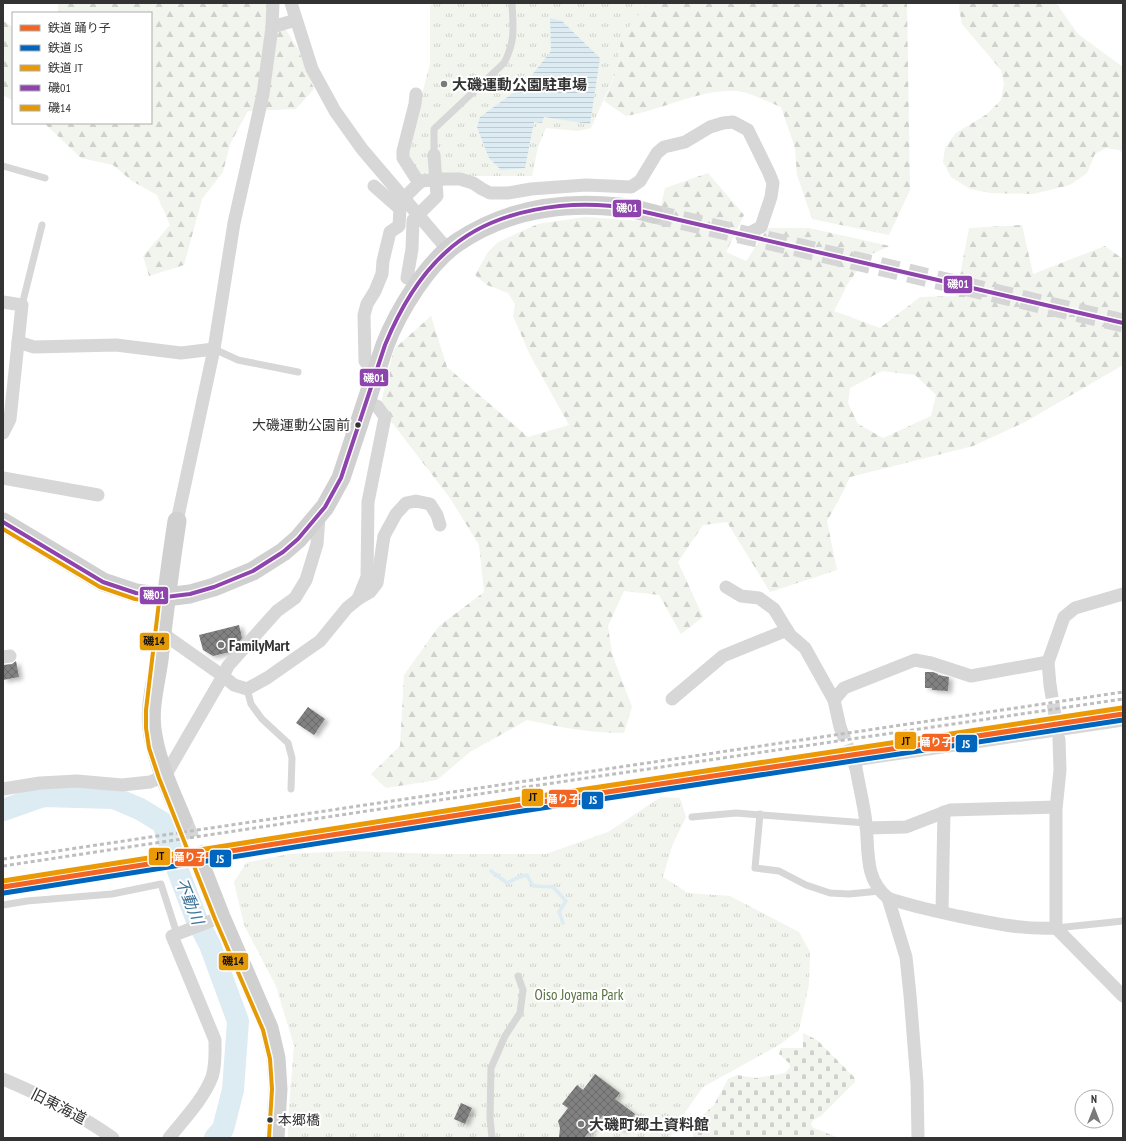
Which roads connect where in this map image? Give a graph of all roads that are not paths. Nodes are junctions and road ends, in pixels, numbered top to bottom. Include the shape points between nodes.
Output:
1 (273, 3) edge
2 (291, 3) edge
3 (512, 3) edge
4 (296, 20) junction
5 (272, 27) junction
6 (416, 94) dead end
7 (434, 155) joint
8 (3, 166) edge
9 (45, 178) dead end
10 (436, 180) junction
11 (419, 183) junction
12 (374, 186) dead end
13 (404, 198) junction
14 (654, 214) tunnel mouth
15 (418, 215) junction
16 (42, 225) dead end
17 (742, 237) dead end
18 (448, 250) junction
19 (407, 278) dead end
20 (3, 302) edge
21 (22, 305) junction
22 (18, 342) junction
23 (214, 349) junction
24 (298, 372) dead end
25 (375, 375) junction
26 (366, 403) junction
27 (3, 433) edge
28 (3, 478) edge
29 (98, 495) dead end
30 (318, 516) junction
31 (177, 521) joint
32 (3, 522) edge
33 (440, 525) dead end
34 (726, 587) dead end
35 (1123, 594) edge
36 (166, 597) junction
37 (358, 599) junction
38 (787, 630) junction
39 (162, 633) junction
40 (1048, 662) junction
41 (223, 676) junction
42 (1050, 685) tunnel mouth
43 (247, 689) junction
44 (672, 699) dead end
45 (834, 700) junction
46 (1123, 723) edge
47 (840, 727) tunnel mouth
48 (1061, 735) junction
49 (856, 768) joint
50 (165, 776) junction
51 (3, 789) edge
52 (291, 789) dead end
53 (1056, 807) junction
54 (944, 812) junction
55 (760, 814) junction
56 (692, 817) dead end
57 (183, 821) tunnel mouth
58 (866, 825) junction
59 (201, 866) tunnel mouth
60 (884, 895) junction
61 (3, 905) edge
62 (942, 912) junction
63 (218, 918) junction
64 (1123, 921) edge
65 (1056, 928) junction
66 (177, 934) junction
67 (518, 976) dead end
68 (1123, 996) edge
69 (3, 1079) edge
70 (113, 1138) edge
71 (169, 1138) edge
72 (275, 1138) edge
73 (492, 1138) edge
74 (918, 1138) edge

1 - 5 street
2 - 4 street
3 - 7 lane via 512,46 504,63 434,129
4 - 5 street
4 - 13 street via 312,69 335,111 362,149
5 - 23 street via 263,94 234,223
6 - 11 street via 403,158
7 - 10 street
8 - 9 lane
10 - 11 street
10 - 15 street via 437,196
10 - 17 street via 460,179 490,193 586,185 631,187 640,181 654,157 664,147 685,142 710,127 733,122 748,130 773,183 772,197 761,227
11 - 13 street
12 - 25 street via 400,209 399,226 390,232 382,274 364,315 365,361
13 - 15 street
14 - 18 street via 619,207 589,206 533,210 484,226
15 - 18 street
15 - 19 street via 413,220 412,250
16 - 21 lane
18 - 25 street via 423,277 401,310 389,333
20 - 21 street
21 - 22 street
22 - 23 street via 34,347 116,345 181,353
22 - 27 street via 10,419
23 - 24 lane via 238,360
23 - 31 street
25 - 26 street
26 - 30 street via 341,478
26 - 37 street via 378,406 385,417 368,502 367,577
28 - 29 street
30 - 36 street via 284,552 253,571 214,587
30 - 41 street via 317,544 306,580 295,598 277,610 263,625 228,666
31 - 36 street
32 - 36 street via 103,582 136,593
33 - 37 street via 430,504 416,501 406,503 396,514 384,536 377,583 370,592
34 - 38 street via 741,596 759,598 774,609
35 - 40 street via 1075,608 1064,617
36 - 39 street
37 - 43 street via 347,608 320,641
38 - 44 street via 723,656
38 - 45 street via 805,648
39 - 41 street
39 - 50 street via 152,728 155,747
40 - 42 street
40 - 45 street via 971,676 915,660 844,688
41 - 43 street via 234,685
41 - 50 street
43 - 52 lane via 251,704 262,719 288,743 292,758
45 - 47 street
46 - 48 lane
48 - 49 lane via 861,762
48 - 53 street
49 - 58 street
50 - 51 street via 150,782 122,785 71,781
50 - 57 street
53 - 54 street
53 - 65 street
54 - 58 street via 906,827
54 - 62 street
55 - 56 lane via 736,813
55 - 58 lane
55 - 60 lane via 755,868 779,871 806,885 830,893
58 - 60 street via 869,869
59 - 63 street
60 - 62 street via 906,904
60 - 74 street via 906,957 917,1083
61 - 66 lane via 112,894 161,884
62 - 65 street via 984,921 1042,929
63 - 66 street
63 - 72 street via 269,1028 276,1058 278,1088
64 - 65 lane
65 - 68 street
66 - 71 street via 172,936 215,1040 216,1057 212,1076 201,1097
67 - 73 lane via 523,990 520,1012 505,1036 491,1068
69 - 70 street, 旧東海道 via 93,1124

